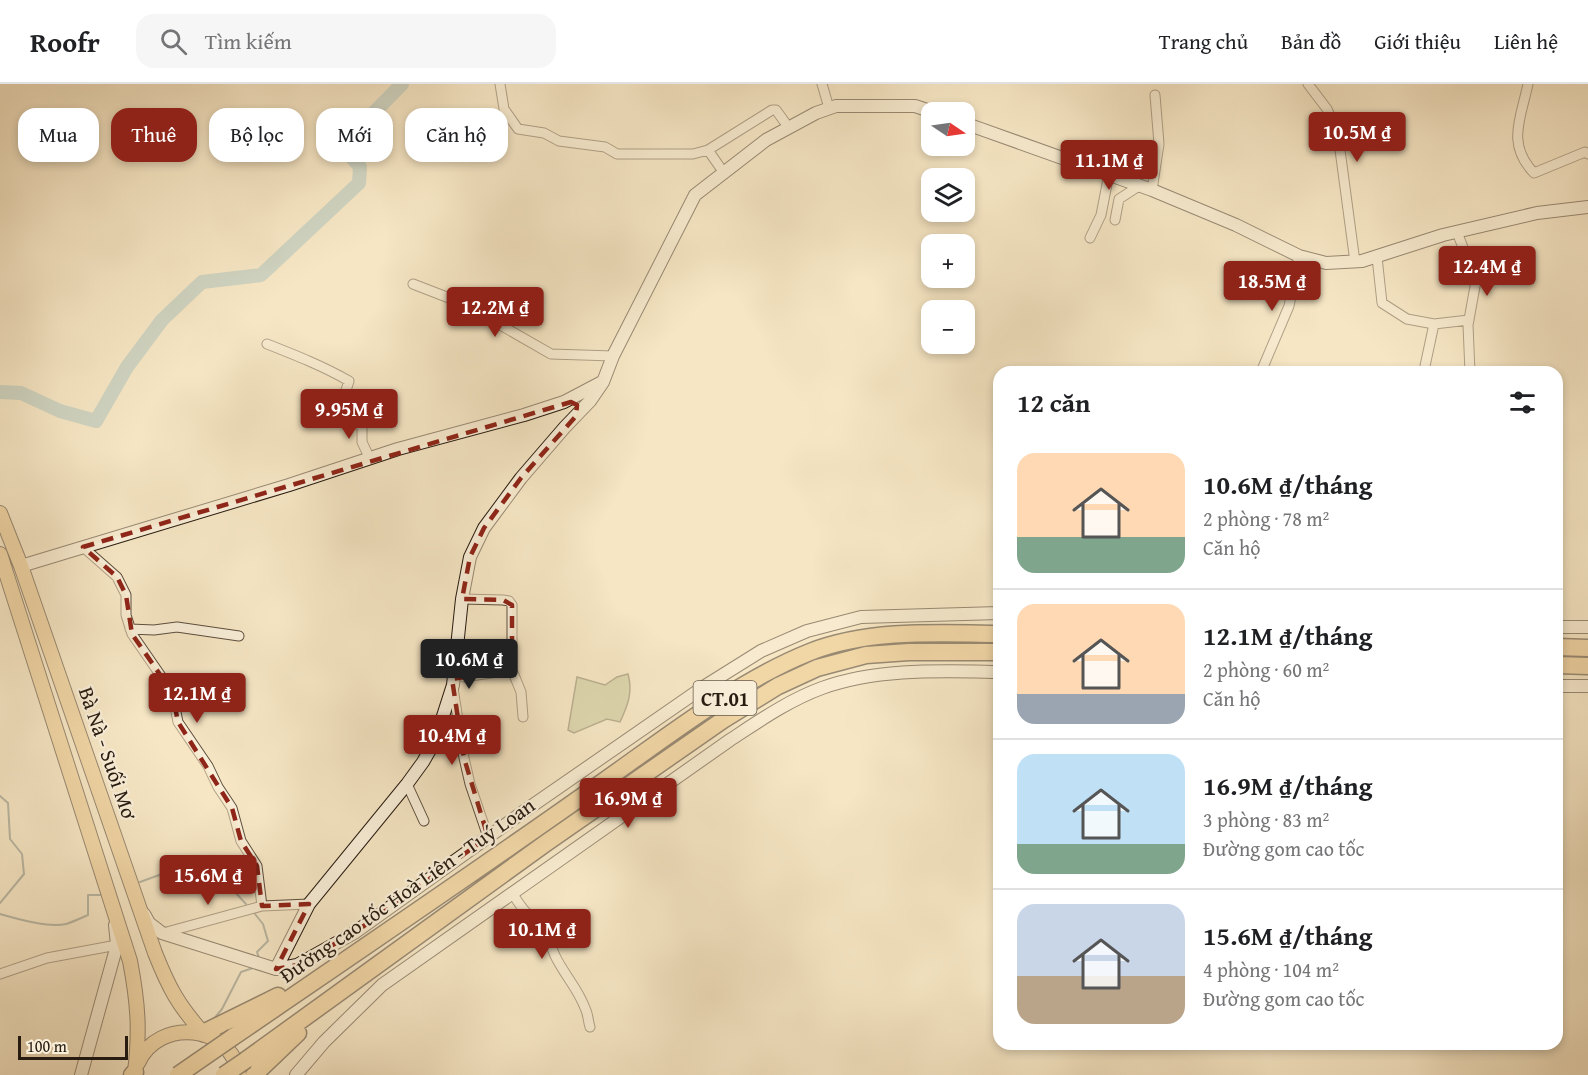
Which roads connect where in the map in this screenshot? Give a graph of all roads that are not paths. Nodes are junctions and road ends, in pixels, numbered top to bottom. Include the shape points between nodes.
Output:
1 (500, 84) edge
2 (822, 84) edge
3 (1308, 84) edge
4 (1527, 88) edge
5 (1155, 95) dead end
6 (829, 108) junction
7 (921, 108) edge
8 (975, 127) edge
9 (789, 128) junction
10 (708, 150) junction
11 (1588, 153) edge
12 (724, 173) junction
13 (1109, 174) junction
14 (1139, 186) junction
15 (1152, 190) junction
16 (1588, 207) edge
17 (1115, 220) dead end
18 (1457, 232) junction
19 (1090, 238) dead end
20 (1299, 256) junction
21 (1377, 257) junction
22 (1356, 262) junction
23 (413, 284) dead end
24 (1469, 320) junction
25 (1434, 324) junction
26 (267, 344) dead end
27 (613, 356) junction
28 (1264, 366) edge
29 (1425, 366) dead end
30 (1470, 366) edge
31 (603, 382) junction
32 (564, 402) junction
33 (576, 416) junction
34 (370, 459) junction
35 (0, 513) edge
36 (83, 547) junction
37 (0, 554) edge
38 (21, 566) junction
39 (3, 571) edge
40 (462, 599) junction
41 (993, 613) edge
42 (1563, 627) edge
43 (1588, 627) edge
44 (130, 629) junction
45 (993, 634) edge
46 (239, 636) dead end
47 (1563, 648) edge
48 (1588, 648) edge
49 (993, 652) edge
50 (456, 656) junction
51 (1563, 665) edge
52 (1588, 666) edge
53 (512, 670) junction
54 (993, 672) edge
55 (453, 686) junction
56 (1563, 686) edge
57 (1588, 686) edge
58 (523, 717) dead end
59 (407, 784) junction
60 (424, 820) dead end
61 (488, 837) junction
62 (546, 843) junction
63 (489, 862) junction
64 (512, 893) junction
65 (309, 904) junction
66 (139, 906) junction
67 (262, 906) junction
68 (114, 912) junction
69 (162, 933) junction
70 (117, 945) junction
71 (276, 969) junction
72 (0, 974) edge
73 (590, 1027) dead end
74 (203, 1034) junction
75 (134, 1074) edge
76 (81, 1075) edge
77 (178, 1075) edge
78 (224, 1075) edge
79 (239, 1075) edge
80 (254, 1075) edge
81 (296, 1075) edge

1 - 10 street via 504,109 518,129 544,133 559,141 604,147 617,154 693,154
2 - 6 street
3 - 22 street via 1327,109 1338,135
4 - 11 street via 1517,142 1523,162 1534,173
5 - 15 street via 1159,144
6 - 7 street
6 - 9 street
8 - 13 street
9 - 10 street via 772,110
9 - 12 street via 766,140
10 - 12 street
12 - 27 street via 695,195
13 - 14 street
13 - 19 street via 1101,214
14 - 15 street
14 - 17 street via 1119,199
15 - 20 street
16 - 18 street via 1538,213
18 - 21 street
18 - 24 street via 1476,281
20 - 22 street via 1326,263
20 - 28 street via 1289,306
21 - 22 street
21 - 25 street via 1382,303 1407,319
23 - 27 street via 462,303 550,354
24 - 25 street
24 - 30 street
25 - 29 street
26 - 34 street via 349,381 339,412 362,427 362,442
27 - 31 street
31 - 32 street
31 - 33 street
32 - 33 street via 577,405
32 - 34 street
33 - 40 street via 521,478 484,528 470,557
34 - 36 street
35 - 38 main road, Bà Nà - Suối Mơ
36 - 38 street
36 - 44 street via 117,577 126,595
37 - 39 main road, Bà Nà - Suối Mơ
38 - 39 main road
38 - 66 main road, Bà Nà - Suối Mơ
39 - 68 main road, Bà Nà - Suối Mơ
40 - 50 street
40 - 53 street via 509,601 512,605
41 - 61 street via 861,617 807,632 761,651
42 - 43 street
44 - 46 street via 177,627
44 - 67 street via 172,692 178,722 232,808 241,841 257,866
45 - 63 highway, Đường cao tốc Hoà Liên - Tuý Loan / CT.01 via 862,638 812,651 713,705
47 - 48 highway
49 - 62 highway, Đường cao tốc Hoà Liên - Tuý Loan / CT.01 via 866,655 818,668 778,686 723,720
50 - 53 street via 464,677
50 - 55 street
51 - 52 highway
53 - 58 street via 521,692
54 - 64 street via 868,676 822,688 787,704
55 - 59 street via 435,741
55 - 61 street via 470,784
56 - 57 street
59 - 60 street
59 - 65 street
61 - 71 street via 354,933 297,965
62 - 78 highway, Đường cao tốc Hoà Liên - Tuý Loan / CT.01, bridge
62 - 80 highway via 300,1030
63 - 74 highway via 290,990
63 - 77 highway, Đường cao tốc Hoà Liên - Tuý Loan / CT.01, bridge
64 - 73 street via 520,907 549,929 549,942 585,1007
64 - 81 street via 382,985
65 - 67 street
65 - 71 street
66 - 69 street via 149,923
66 - 74 main road, Bà Nà - Suối Mơ via 169,989
67 - 69 street
68 - 70 street
68 - 75 main road, Bà Nà - Suối Mơ via 138,1002 139,1041
69 - 71 street
70 - 72 street via 47,958
70 - 76 street
74 - 75 main road via 168,1034 141,1056
74 - 79 main road, Bà Nà - Suối Mơ via 219,1042 231,1055

